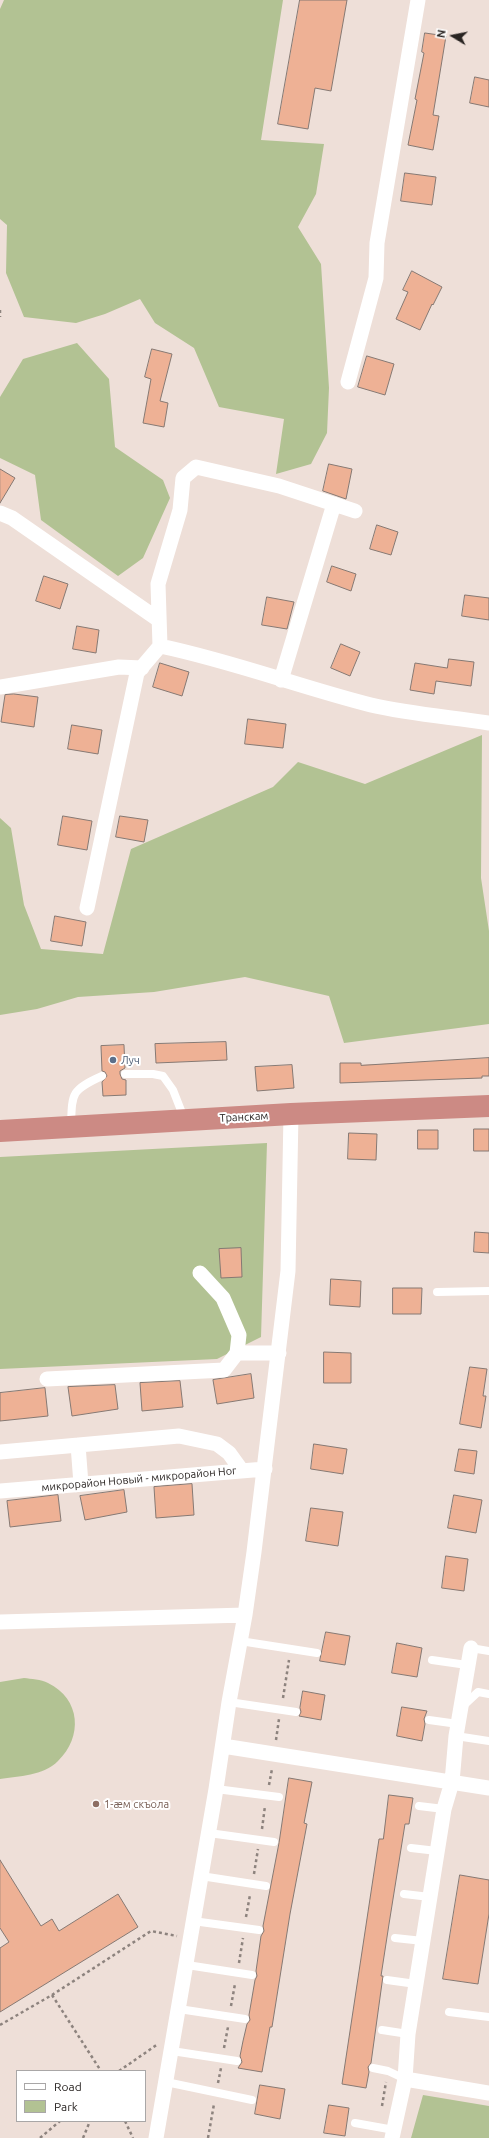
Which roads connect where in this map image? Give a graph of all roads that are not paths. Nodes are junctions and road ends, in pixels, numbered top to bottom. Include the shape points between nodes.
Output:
1 (418, 0) edge
2 (348, 382) dead end
3 (334, 504) junction
4 (355, 511) dead end
5 (0, 513) edge
6 (158, 620) junction
7 (160, 646) junction
8 (142, 668) junction
9 (281, 680) junction
10 (0, 687) edge
11 (489, 723) edge
12 (87, 908) dead end
13 (125, 1074) dead end
14 (102, 1076) dead end
15 (489, 1106) edge
16 (291, 1114) junction
17 (185, 1120) junction
18 (71, 1127) junction
19 (0, 1131) edge
20 (200, 1272) dead end
21 (489, 1291) edge
22 (437, 1292) dead end
23 (237, 1353) junction
24 (278, 1353) junction
25 (47, 1379) dead end
26 (78, 1445) junction
27 (0, 1452) edge
28 (264, 1469) junction
29 (242, 1471) junction
30 (81, 1484) junction
31 (0, 1491) edge
32 (245, 1615) junction
33 (0, 1622) edge
34 (240, 1641) junction
35 (470, 1648) joint
36 (489, 1651) edge
37 (317, 1653) dead end
38 (432, 1660) dead end
39 (467, 1665) junction
40 (489, 1694) edge
41 (229, 1702) junction
42 (460, 1708) junction
43 (296, 1712) dead end
44 (429, 1720) dead end
45 (457, 1730) junction
46 (489, 1741) edge
47 (223, 1746) junction
48 (452, 1782) junction
49 (489, 1788) edge
50 (216, 1789) junction
51 (279, 1797) dead end
52 (419, 1806) dead end
53 (444, 1809) junction
54 (208, 1833) junction
55 (274, 1842) dead end
56 (411, 1848) dead end
57 (438, 1851) junction
58 (201, 1876) junction
59 (266, 1886) dead end
60 (404, 1894) dead end
61 (430, 1897) junction
62 (194, 1921) junction
63 (258, 1930) dead end
64 (395, 1938) dead end
65 (423, 1941) junction
66 (186, 1965) junction
67 (252, 1975) dead end
68 (387, 1980) dead end
69 (416, 1984) junction
70 (179, 2009) junction
71 (449, 2012) dead end
72 (489, 2017) edge
73 (245, 2019) dead end
74 (382, 2030) dead end
75 (408, 2034) junction
76 (172, 2051) junction
77 (237, 2061) dead end
78 (373, 2068) dead end
79 (405, 2079) junction
80 (166, 2082) junction
81 (489, 2093) edge
82 (252, 2100) dead end
83 (355, 2123) dead end
84 (393, 2134) edge
85 (156, 2138) edge

1 - 2 street via 377,243 376,278
3 - 4 street
3 - 6 street via 279,486 196,468 183,478 180,510 158,584
3 - 9 street
5 - 6 street via 12,518
6 - 7 street
7 - 8 street
7 - 9 street via 207,655
8 - 10 street via 118,667
8 - 12 street via 137,673
9 - 11 street via 373,705
13 - 17 lane via 163,1076 173,1090
14 - 18 lane via 80,1086 72,1100
15 - 16 highway, Транскам
16 - 17 highway, Транскам
16 - 24 street via 288,1271
17 - 18 highway, Транскам
18 - 19 highway, Транскам
20 - 23 street via 223,1298 239,1335
21 - 22 lane
23 - 24 street
23 - 25 street via 224,1370
24 - 28 street
26 - 27 street, микрорайон Новый - микрорайон Ног
26 - 29 street, микрорайон Новый - микрорайон Ног via 180,1436 216,1444 229,1453
26 - 30 street
28 - 29 street
28 - 32 street
29 - 30 street, микрорайон Новый - микрорайон Ног
30 - 31 street, микрорайон Новый - микрорайон Ног
32 - 33 street
32 - 34 street
34 - 37 lane
34 - 41 street
35 - 36 lane
35 - 39 street
38 - 39 lane
39 - 42 street
40 - 42 lane via 478,1692
41 - 43 lane
41 - 47 street
42 - 45 street
44 - 45 lane
45 - 46 lane
45 - 48 street
47 - 48 street
47 - 50 street
48 - 49 street
48 - 53 street
50 - 51 lane
50 - 54 street
52 - 53 lane
53 - 57 street
54 - 55 lane
54 - 58 street
56 - 57 lane
57 - 61 street
58 - 59 lane
58 - 62 street
60 - 61 lane
61 - 65 street
62 - 63 lane
62 - 66 street
64 - 65 lane
65 - 69 street
66 - 67 lane
66 - 70 street
68 - 69 lane
69 - 75 street
70 - 73 lane
70 - 76 street
71 - 72 lane
74 - 75 lane
75 - 79 street
76 - 77 lane
76 - 80 street
78 - 79 lane via 388,2071
79 - 81 street
79 - 84 street
80 - 82 lane
80 - 85 street
83 - 84 lane

